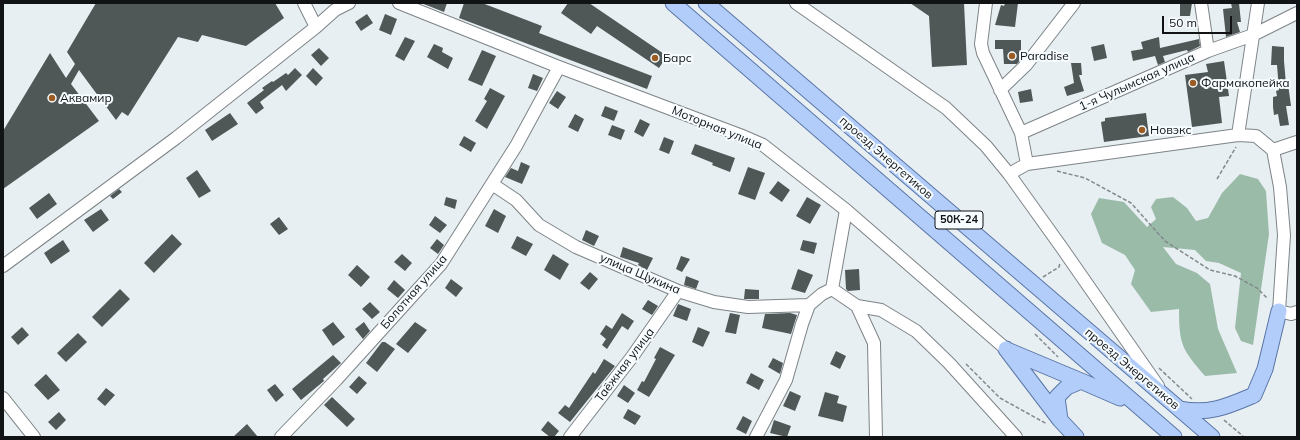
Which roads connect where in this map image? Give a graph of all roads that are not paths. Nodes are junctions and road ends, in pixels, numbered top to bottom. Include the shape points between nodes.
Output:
1 (304, 3) edge
2 (349, 3) edge
3 (399, 3) edge
4 (673, 3) edge
5 (706, 3) edge
6 (796, 3) edge
7 (986, 3) edge
8 (1074, 3) edge
9 (1201, 3) edge
10 (1258, 3) edge
11 (1297, 13) edge
12 (316, 27) junction
13 (1253, 35) junction
14 (1208, 51) junction
15 (559, 67) junction
16 (1000, 90) junction
17 (1021, 133) junction
18 (1238, 135) junction
19 (1297, 142) edge
20 (1273, 150) junction
21 (1027, 164) junction
22 (1009, 174) junction
23 (492, 184) junction
24 (846, 210) junction
25 (3, 266) edge
26 (832, 289) junction
27 (678, 291) junction
28 (809, 305) junction
29 (857, 306) junction
30 (1279, 311) junction
31 (1297, 312) edge
32 (1006, 349) junction
33 (1081, 381) junction
34 (3, 398) edge
35 (1166, 398) junction
36 (1140, 408) junction
37 (1180, 409) junction
38 (1055, 423) junction
39 (34, 437) edge
40 (281, 437) edge
41 (570, 437) edge
42 (756, 437) edge
43 (876, 437) edge
44 (1016, 437) edge
45 (1076, 437) edge
46 (1162, 437) edge
47 (1174, 437) edge
48 (1212, 437) edge

1 - 12 street
2 - 12 street via 335,10
3 - 15 street, Моторная улица
4 - 36 main road, проезд Энергетиков / 50К-24
5 - 35 main road, проезд Энергетиков / 50К-24
6 - 22 street via 946,108 986,146
7 - 16 street via 981,44
8 - 16 street via 1026,65
9 - 14 street
10 - 13 street
11 - 13 street, 1-я Чулымская улица
12 - 25 street via 176,138
13 - 14 street, 1-я Чулымская улица
13 - 18 street
14 - 17 street, 1-я Чулымская улица
15 - 23 street, Болотная улица
15 - 24 street, Моторная улица via 762,145
16 - 17 street
17 - 21 street
18 - 20 street via 1256,136
18 - 21 street
19 - 20 street
20 - 30 street via 1280,187 1284,235
21 - 22 street
22 - 35 street
23 - 27 street, улица Щукина via 516,200 528,216 539,225 576,247
23 - 40 street, Болотная улица via 441,264
24 - 26 street
24 - 32 street, Моторная улица
26 - 28 street
26 - 29 street
27 - 28 street, улица Щукина via 714,302 748,307
27 - 41 street, Таёжная улица via 632,357
28 - 42 street via 786,380
29 - 43 street via 874,343
29 - 44 street via 881,310 916,331 949,363
30 - 31 street via 1291,314
30 - 37 main road via 1265,369 1254,395 1226,408 1195,412
32 - 33 main road
32 - 38 main road
33 - 36 main road
33 - 38 main road via 1067,387 1057,397
34 - 39 street
35 - 37 main road, проезд Энергетиков / 50К-24
36 - 46 main road
36 - 47 main road, проезд Энергетиков / 50К-24
37 - 48 main road, проезд Энергетиков / 50К-24
38 - 45 main road

